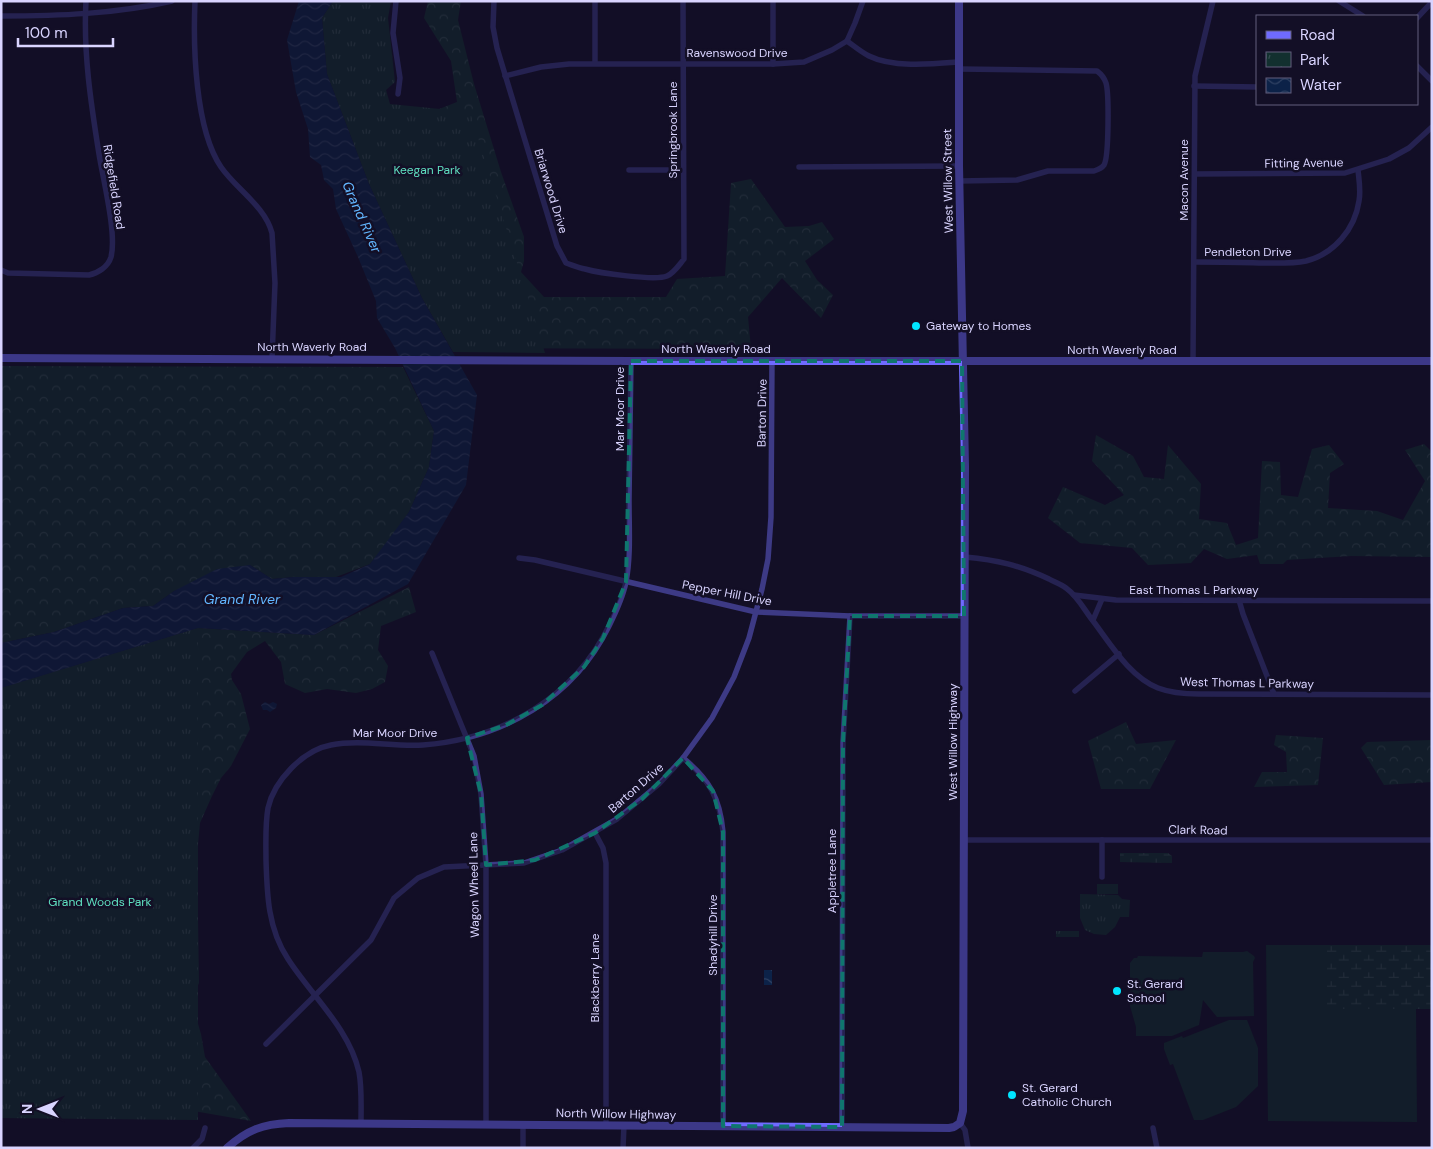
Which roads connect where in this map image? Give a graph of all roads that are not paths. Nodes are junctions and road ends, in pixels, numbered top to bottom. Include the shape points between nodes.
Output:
1 (86, 1) edge
2 (172, 1) edge
3 (196, 1) edge
4 (396, 1) edge
5 (494, 1) edge
6 (595, 1) edge
7 (683, 1) edge
8 (773, 1) edge
9 (863, 1) edge
10 (959, 1) edge
11 (1213, 1) edge
12 (1339, 1) edge
13 (1432, 2) edge
14 (85, 14) junction
15 (1361, 15) edge
16 (1, 16) edge
17 (1418, 17) edge
18 (846, 40) junction
19 (595, 63) junction
20 (683, 63) junction
21 (773, 64) junction
22 (959, 66) junction
23 (1418, 67) edge
24 (505, 76) junction
25 (1432, 81) edge
26 (1194, 86) junction
27 (1256, 87) edge
28 (398, 94) dead end
29 (1432, 127) edge
30 (959, 166) junction
31 (799, 167) dead end
32 (629, 170) dead end
33 (683, 170) junction
34 (1358, 170) junction
35 (1194, 174) junction
36 (959, 180) junction
37 (684, 259) joint
38 (1194, 262) junction
39 (1, 270) edge
40 (1, 358) edge
41 (272, 358) junction
42 (631, 360) junction
43 (772, 360) junction
44 (962, 360) junction
45 (1193, 361) junction
46 (1432, 361) edge
47 (965, 557) junction
48 (520, 558) dead end
49 (626, 582) junction
50 (1074, 595) junction
51 (1102, 599) junction
52 (1239, 600) junction
53 (1432, 600) edge
54 (756, 612) junction
55 (850, 616) junction
56 (964, 616) junction
57 (1093, 620) junction
58 (432, 653) dead end
59 (1119, 654) junction
60 (1076, 691) dead end
61 (1274, 694) junction
62 (1432, 695) edge
63 (467, 738) junction
64 (683, 758) junction
65 (595, 833) junction
66 (964, 840) junction
67 (1102, 840) junction
68 (1432, 840) edge
69 (486, 865) junction
70 (1102, 877) dead end
71 (315, 996) junction
72 (266, 1044) dead end
73 (361, 1123) junction
74 (960, 1123) junction
75 (486, 1124) junction
76 (523, 1124) junction
77 (606, 1125) junction
78 (624, 1125) junction
79 (723, 1126) junction
80 (842, 1127) junction
81 (205, 1128) dead end
82 (1153, 1128) dead end
83 (193, 1148) edge
84 (227, 1148) edge
85 (523, 1148) edge
86 (623, 1148) edge
87 (968, 1148) edge
88 (1157, 1148) edge

1 - 14 street, Ridgefield Road
2 - 14 street
3 - 41 street via 196,58 207,136 225,174 262,212 272,233 275,283
4 - 28 street via 393,33 400,78
5 - 24 street, Briarwood Drive via 493,27
6 - 19 street
7 - 20 street, Springbrook Lane
8 - 21 street
9 - 18 street
10 - 22 street, West Willow Street
11 - 26 street, Macon Avenue
12 - 15 street
13 - 17 street
14 - 16 street
14 - 39 street, Ridgefield Road via 90,97 112,236 111,258 107,265 88,275 8,273
18 - 21 street, Ravenswood Drive via 804,62
18 - 22 street via 871,57 885,61
19 - 20 street, Ravenswood Drive
19 - 24 street, Ravenswood Drive via 541,66
20 - 21 street, Ravenswood Drive
20 - 33 street, Springbrook Lane
22 - 30 street, West Willow Street
22 - 36 street via 1097,71 1106,81 1108,90 1107,149 1104,164 1094,171 1048,171 1017,180
23 - 25 street
24 - 37 street, Briarwood Drive via 557,246 566,263 599,272 655,278 667,276
26 - 27 street
26 - 35 street, Macon Avenue
29 - 34 street, Fitting Avenue via 1408,148
30 - 31 street
30 - 36 street, West Willow Street
32 - 33 street
33 - 37 street, Springbrook Lane
34 - 35 street, Fitting Avenue via 1325,174
34 - 38 street, Pendleton Drive via 1360,200 1355,216 1348,231 1322,255 1289,263
35 - 38 street, Macon Avenue
36 - 44 street, West Willow Street
38 - 45 street, Macon Avenue
40 - 41 street, North Waverly Road
41 - 42 street, North Waverly Road
42 - 43 street, North Waverly Road
42 - 49 street, Mar Moor Drive
43 - 44 street, North Waverly Road
43 - 54 street, Barton Drive via 770,537
44 - 45 street, North Waverly Road
44 - 47 street, West Willow Highway
45 - 46 street, North Waverly Road
47 - 50 street, East Thomas L Parkway via 1022,567 1064,586
47 - 56 street, West Willow Highway
48 - 49 street, Pepper Hill Drive
49 - 54 street, Pepper Hill Drive
49 - 63 street, Mar Moor Drive via 603,638 584,667 565,687 529,714
50 - 51 street, East Thomas L Parkway
50 - 57 street, West Thomas L Parkway
51 - 52 street, East Thomas L Parkway
51 - 57 street
52 - 53 street, East Thomas L Parkway
52 - 61 street
54 - 55 street, Pepper Hill Drive
54 - 64 street, Barton Drive via 734,677 712,718
55 - 56 street, Pepper Hill Drive
55 - 80 street, Appletree Lane via 843,743
56 - 66 street, West Willow Highway
57 - 59 street, West Thomas L Parkway
58 - 63 street, Wagon Wheel Lane
59 - 60 street
59 - 61 street, West Thomas L Parkway via 1142,678 1167,691 1180,694
61 - 62 street, West Thomas L Parkway
63 - 69 street, Wagon Wheel Lane via 481,794
63 - 71 street, Mar Moor Drive via 425,744 350,742 329,745 310,753 289,772 275,791 266,826 270,915 287,958
64 - 65 street, Barton Drive via 642,799
64 - 79 street, Shadyhill Drive via 713,791 719,804 723,832
65 - 69 street, Barton Drive via 535,860
65 - 77 street, Blackberry Lane via 606,863
66 - 67 street, Clark Road
66 - 74 street, West Willow Highway via 963,1111
67 - 68 street, Clark Road
67 - 70 street
69 - 71 street, Barton Drive via 444,867 406,886 390,904 371,940
69 - 75 street, Wagon Wheel Lane
71 - 72 street, Barton Drive
71 - 73 street, Mar Moor Drive via 345,1038 358,1068
73 - 75 street, North Willow Highway
73 - 84 street, North Willow Highway via 271,1124 258,1127
74 - 80 street, North Willow Highway via 949,1128
74 - 87 street via 965,1130
75 - 76 street, North Willow Highway
76 - 77 street, North Willow Highway
76 - 85 street
77 - 78 street, North Willow Highway
78 - 79 street, North Willow Highway
78 - 86 street
79 - 80 street, North Willow Highway
81 - 83 street via 202,1138
82 - 88 street

